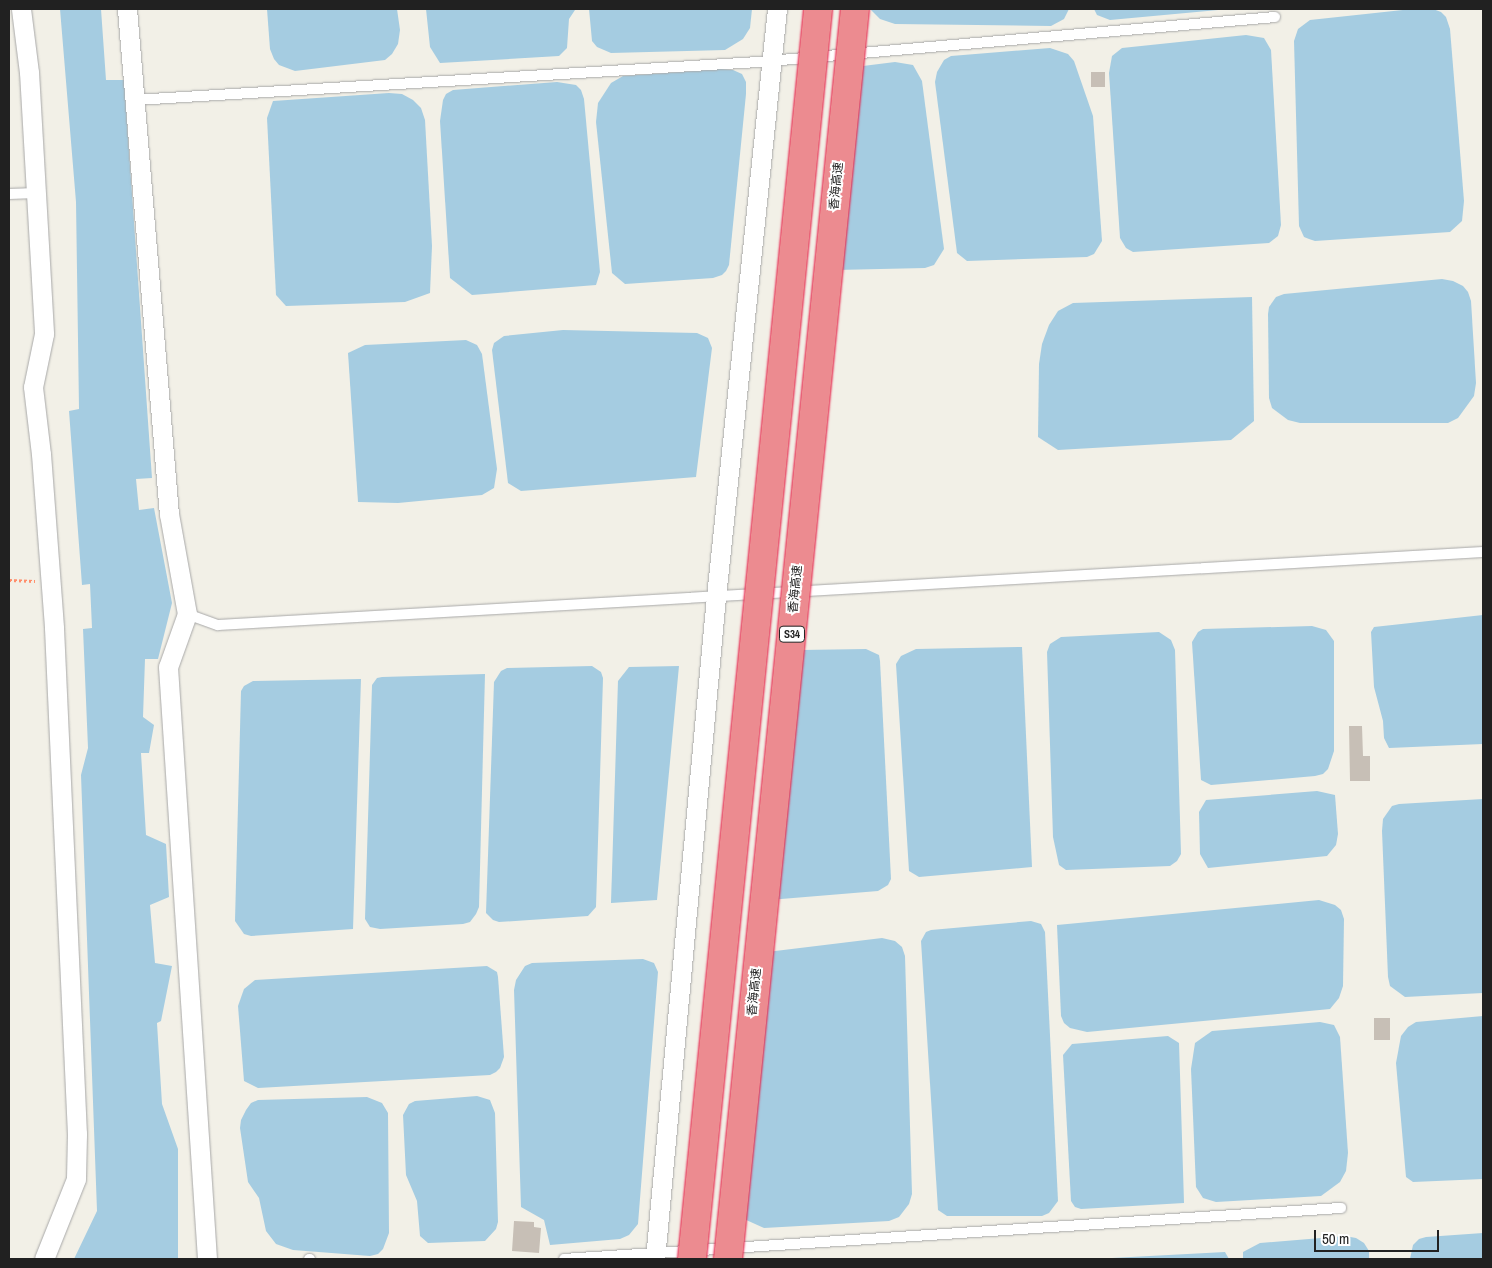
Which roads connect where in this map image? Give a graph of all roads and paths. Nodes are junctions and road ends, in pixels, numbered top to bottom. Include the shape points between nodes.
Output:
1 (21, 9) edge
2 (127, 9) edge
3 (777, 9) edge
4 (818, 9) edge
5 (855, 9) edge
6 (1275, 17) dead end
7 (772, 60) junction
8 (134, 100) junction
9 (36, 193) junction
10 (9, 194) edge
11 (1483, 552) edge
12 (9, 580) edge
13 (51, 582) junction
14 (716, 597) junction
15 (187, 614) junction
16 (1341, 1208) dead end
17 (655, 1256) edge
18 (44, 1259) edge
19 (208, 1259) edge
20 (564, 1259) edge
21 (692, 1259) edge
22 (728, 1259) edge

1 - 9 street via 30,72
2 - 8 street
3 - 7 street
4 - 21 highway, bridge
5 - 22 highway, 香海高速 / S34, bridge
6 - 7 lane
7 - 8 lane
7 - 14 street
8 - 15 street via 169,514
9 - 10 lane
9 - 13 street via 44,334 33,387 42,454
11 - 14 lane
12 - 13 path
13 - 18 street via 77,1134 76,1179
14 - 15 lane via 218,625
14 - 17 street
15 - 19 street via 168,667
16 - 17 lane
17 - 20 lane

